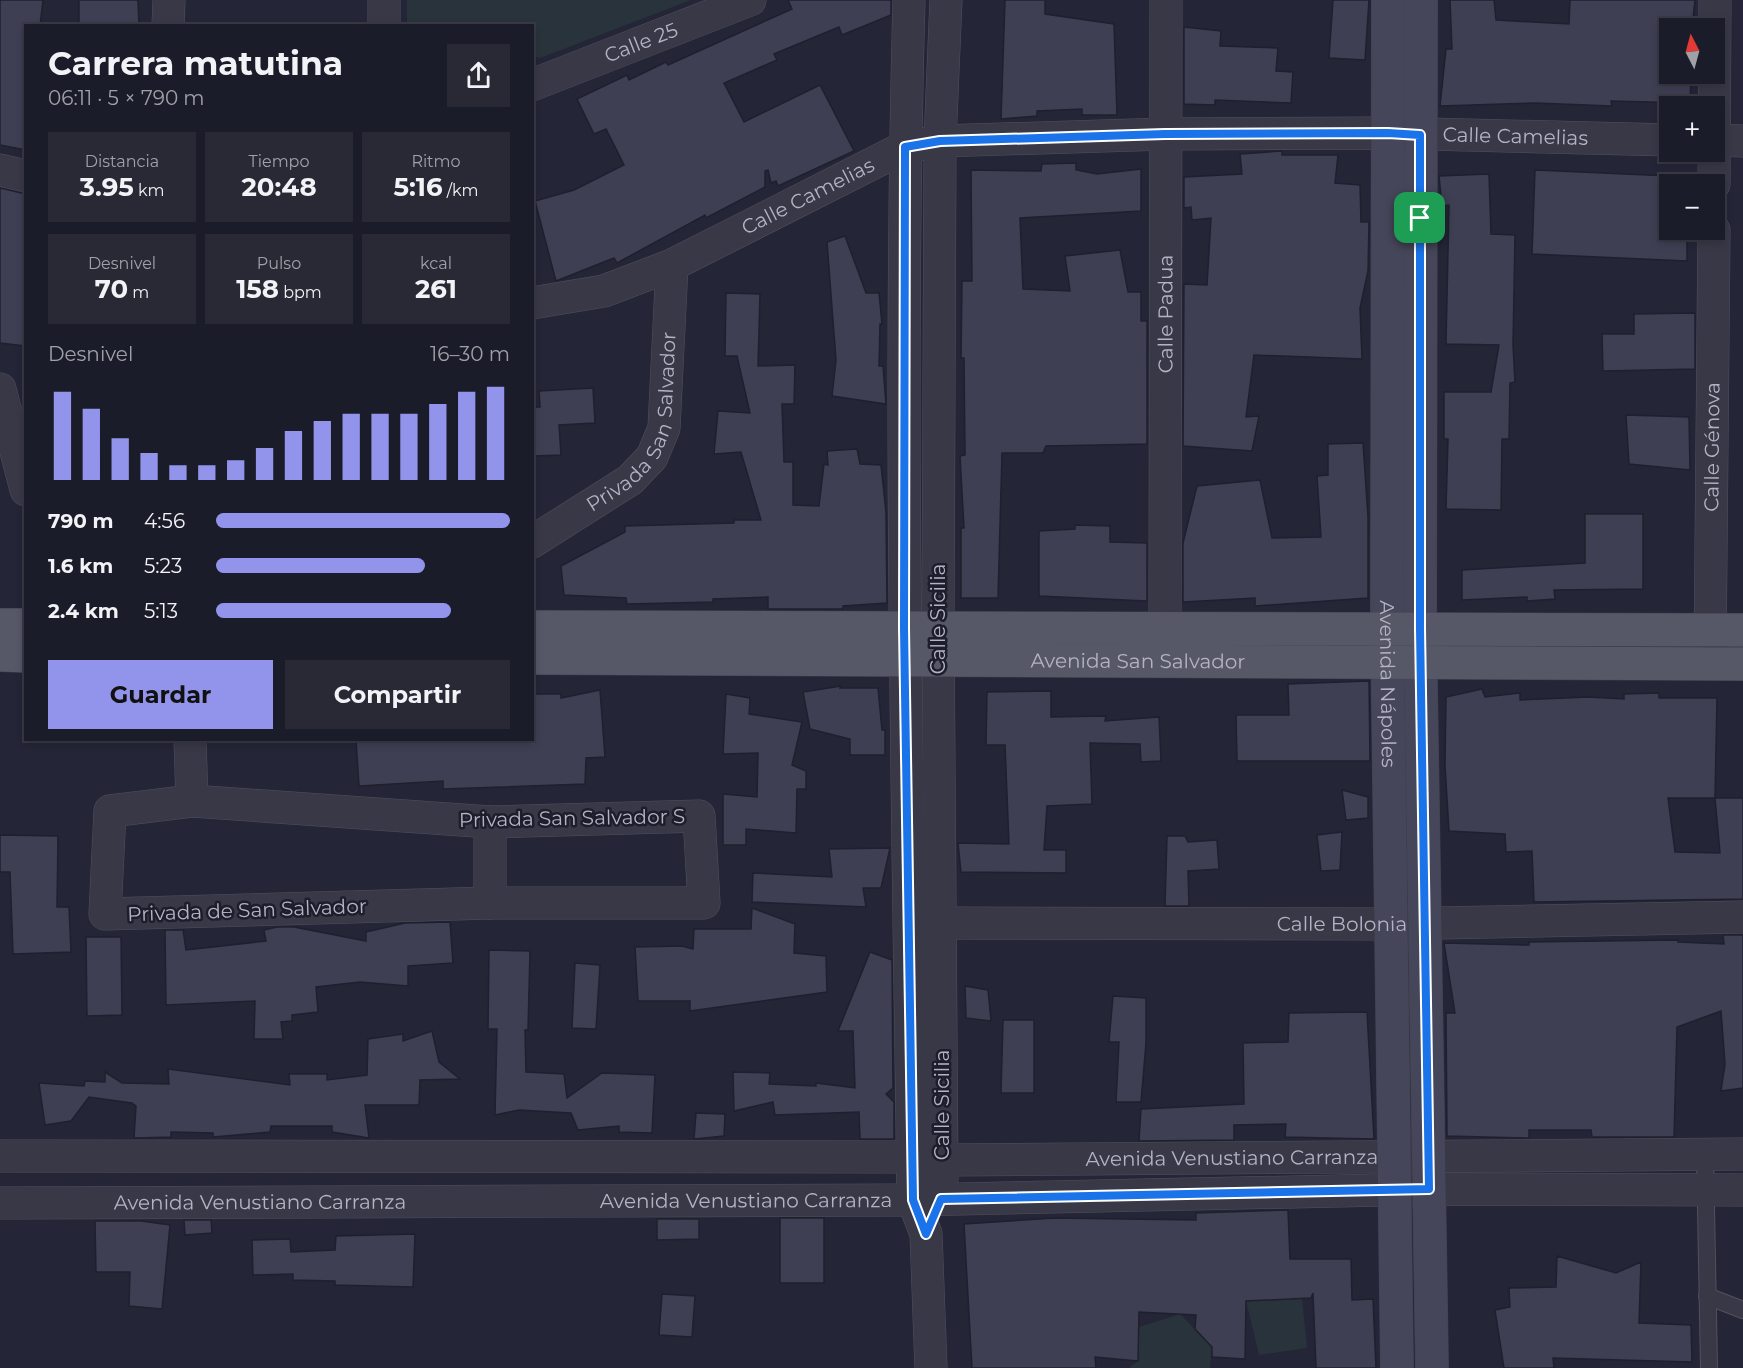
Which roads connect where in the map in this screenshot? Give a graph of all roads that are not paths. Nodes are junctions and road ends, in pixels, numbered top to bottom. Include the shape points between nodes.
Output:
1 (169, 0) edge
2 (384, 0) edge
3 (750, 0) edge
4 (909, 0) edge
5 (946, 0) edge
6 (1166, 0) edge
7 (1388, 0) edge
8 (1421, 0) edge
9 (1715, 0) edge
10 (168, 24) edge
11 (384, 24) edge
12 (534, 84) edge
13 (1715, 96) edge
14 (1388, 133) junction
15 (1165, 134) junction
16 (1420, 135) junction
17 (1659, 140) edge
18 (940, 141) junction
19 (1725, 141) edge
20 (1743, 141) edge
21 (905, 147) junction
22 (0, 170) edge
23 (24, 176) edge
24 (1714, 240) edge
25 (672, 265) junction
26 (534, 303) edge
27 (0, 373) edge
28 (24, 380) edge
29 (0, 389) edge
30 (24, 482) edge
31 (534, 541) edge
32 (0, 625) edge
33 (24, 625) edge
34 (534, 627) edge
35 (904, 628) junction
36 (938, 628) junction
37 (1165, 629) junction
38 (1387, 629) junction
39 (1420, 629) junction
40 (1709, 630) junction
41 (1743, 630) edge
42 (0, 656) edge
43 (24, 656) edge
44 (534, 658) edge
45 (906, 660) junction
46 (939, 660) junction
47 (1388, 662) junction
48 (1420, 663) junction
49 (1710, 664) junction
50 (1743, 664) edge
51 (190, 741) edge
52 (192, 801) junction
53 (110, 812) joint
54 (490, 822) junction
55 (490, 903) junction
56 (1743, 917) edge
57 (940, 923) junction
58 (1391, 924) junction
59 (1424, 924) junction
60 (1705, 1154) junction
61 (1743, 1154) edge
62 (0, 1156) edge
63 (1394, 1156) junction
64 (928, 1159) junction
65 (1429, 1173) junction
66 (1704, 1190) junction
67 (1743, 1190) edge
68 (1394, 1192) junction
69 (927, 1199) junction
70 (0, 1203) edge
71 (1707, 1296) junction
72 (1743, 1310) edge
73 (931, 1368) edge
74 (1397, 1368) edge
75 (1432, 1368) edge
76 (1708, 1368) edge

1 - 10 street
2 - 11 street
3 - 12 street, Calle 25
4 - 21 street, Calle Sicilia
5 - 18 street, Calle Sicilia
6 - 15 street, Calle Padua
7 - 14 main road, Avenida Nápoles
8 - 16 main road, Avenida Nápoles
9 - 13 street
14 - 15 street, Calle Camelias
14 - 16 street, Calle Camelias
14 - 38 main road, Avenida Nápoles
15 - 18 street, Calle Camelias
15 - 37 street, Calle Padua
16 - 17 street, Calle Camelias
16 - 39 main road, Avenida Nápoles
18 - 21 street, Calle Camelias
18 - 36 street, Calle Sicilia
19 - 20 street
21 - 25 street, Calle Camelias
21 - 35 street, Calle Sicilia
22 - 23 street
24 - 40 street, Calle Génova
25 - 26 street, Calle Camelias via 604,291
25 - 31 street, Privada San Salvador via 664,428 652,457 630,480
27 - 28 street
29 - 30 street
32 - 33 main road
34 - 35 main road, Avenida San Salvador
35 - 36 main road, Avenida San Salvador
35 - 45 street, Calle Sicilia
36 - 37 main road, Avenida San Salvador
36 - 46 street, Calle Sicilia
37 - 38 main road, Avenida San Salvador
38 - 39 main road, Avenida San Salvador
38 - 47 main road, Avenida Nápoles
39 - 40 main road, Avenida San Salvador
39 - 48 main road, Avenida Nápoles
40 - 41 main road, Avenida San Salvador
40 - 49 street, Calle Génova
42 - 43 main road
44 - 45 main road, Avenida San Salvador
45 - 46 main road, Avenida San Salvador
45 - 64 street, Calle Sicilia
46 - 47 main road, Avenida San Salvador
46 - 57 street, Calle Sicilia
47 - 48 main road, Avenida San Salvador
47 - 58 main road, Avenida Nápoles
48 - 49 main road, Avenida San Salvador
48 - 59 main road, Avenida Nápoles
49 - 50 main road, Avenida San Salvador
51 - 52 street
52 - 53 street, Privada San Salvador S
52 - 54 street, Privada San Salvador S
53 - 55 street, Privada de San Salvador via 105,914
54 - 55 street
54 - 55 street, Privada San Salvador S via 699,816 704,903
56 - 59 street, Calle Bolonia
57 - 58 street, Calle Bolonia
57 - 64 street, Calle Sicilia
58 - 59 street, Calle Bolonia
58 - 63 main road, Avenida Nápoles
59 - 65 main road, Avenida Nápoles
60 - 61 street, Avenida Venustiano Carranza
60 - 65 street, Avenida Venustiano Carranza
60 - 66 lane
62 - 64 street, Avenida Venustiano Carranza
63 - 64 street, Avenida Venustiano Carranza
63 - 65 street, Avenida Venustiano Carranza
63 - 68 main road, Avenida Nápoles
64 - 69 street, Calle Sicilia
65 - 66 street, Avenida Venustiano Carranza
65 - 68 street, Avenida Venustiano Carranza
65 - 75 main road, Avenida Nápoles
66 - 67 street, Avenida Venustiano Carranza
66 - 71 lane
68 - 69 street, Avenida Venustiano Carranza
68 - 74 main road, Avenida Nápoles
69 - 70 street, Avenida Venustiano Carranza
69 - 73 street, Calle Sicilia
71 - 72 lane
71 - 76 lane

